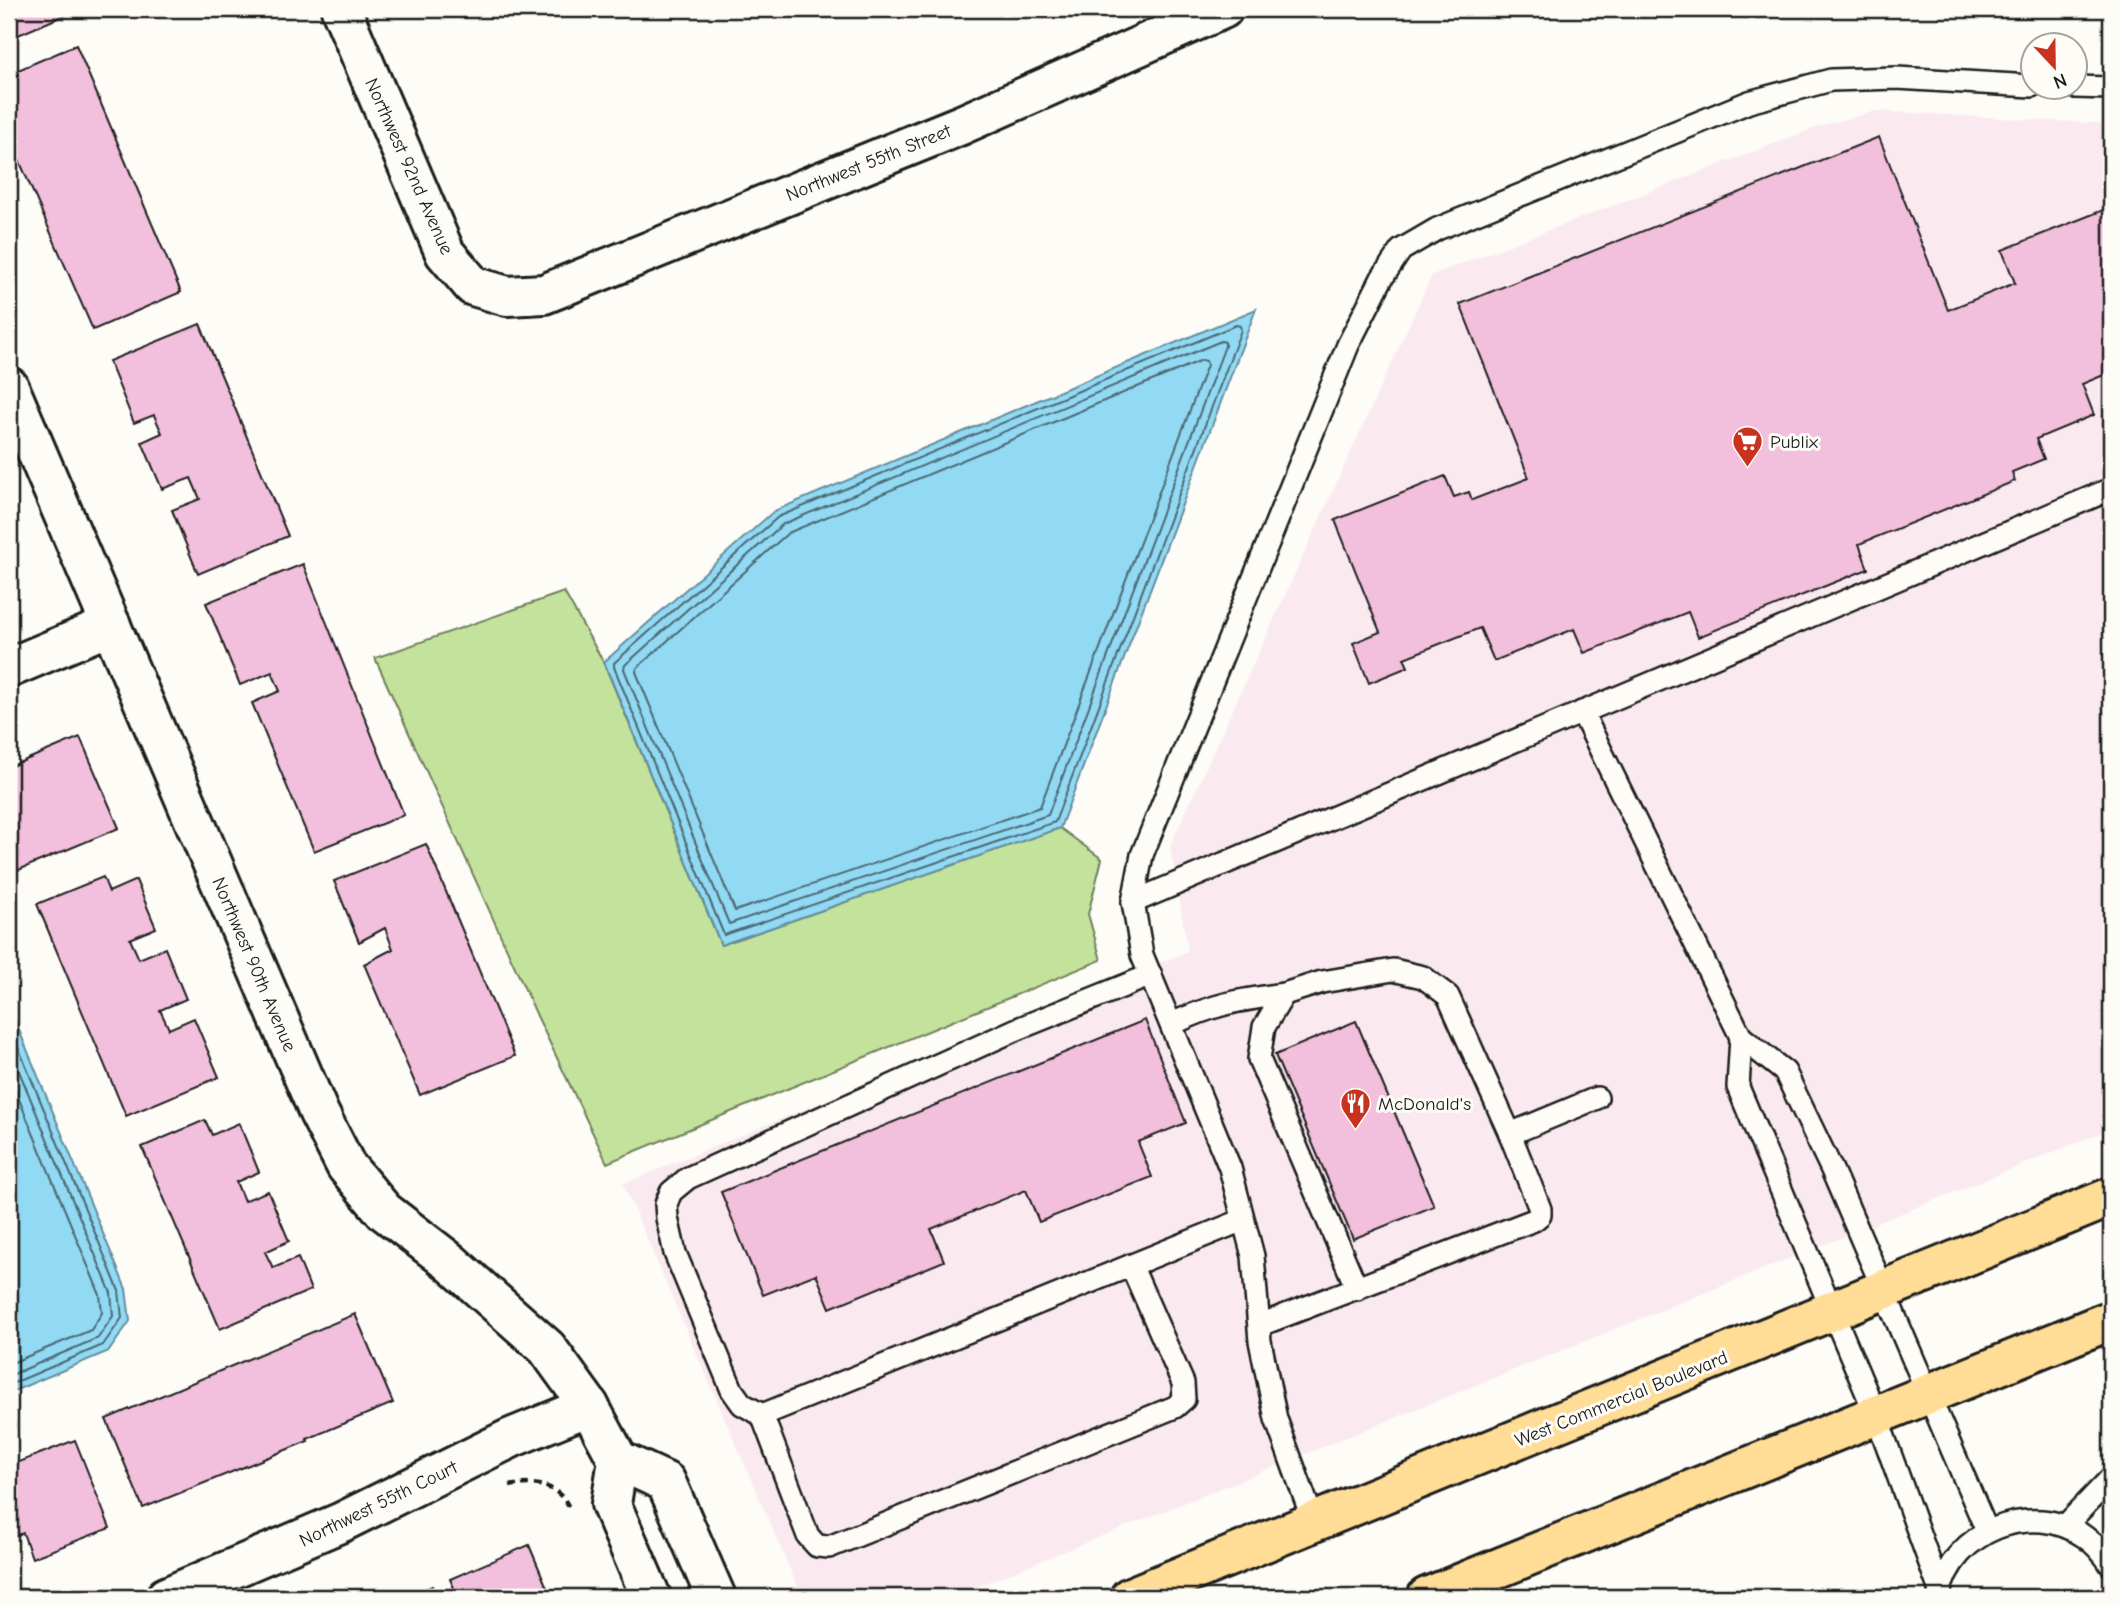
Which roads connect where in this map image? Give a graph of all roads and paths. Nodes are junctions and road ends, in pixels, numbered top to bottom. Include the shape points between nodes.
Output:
1 (341, 9) edge
2 (1223, 9) edge
3 (2018, 85) edge
4 (2088, 87) edge
5 (2111, 88) edge
6 (507, 296) joint
7 (9, 387) edge
8 (2111, 489) edge
9 (111, 625) junction
10 (9, 668) edge
11 (1581, 712) junction
12 (1133, 902) junction
13 (1151, 975) junction
14 (1284, 994) junction
15 (1172, 1024) junction
16 (1741, 1037) junction
17 (1597, 1098) dead end
18 (1510, 1134) junction
19 (2111, 1197) edge
20 (1243, 1220) junction
21 (1131, 1265) junction
22 (1357, 1289) junction
23 (1884, 1289) junction
24 (1832, 1311) junction
25 (2111, 1320) edge
26 (1260, 1325) junction
27 (1929, 1394) junction
28 (589, 1406) junction
29 (762, 1415) junction
30 (1876, 1415) junction
31 (618, 1460) junction
32 (2111, 1478) edge
33 (503, 1488) dead end
34 (571, 1514) dead end
35 (1314, 1523) junction
36 (2065, 1526) junction
37 (1987, 1531) junction
38 (2111, 1565) edge
39 (1939, 1594) edge
40 (166, 1597) edge
41 (651, 1597) edge
42 (716, 1597) edge
43 (1130, 1597) edge
44 (1427, 1597) edge

1 - 6 street, Northwest 92nd Avenue via 445,253 473,286
2 - 6 street, Northwest 55th Street via 961,125 544,294
3 - 12 lane via 1897,78 1831,80 1749,102 1437,229 1401,250 1348,345 1142,855
4 - 5 lane
7 - 9 street, Northwest 90th Avenue
8 - 11 lane
9 - 10 street
9 - 28 street, Northwest 90th Avenue via 319,1114 346,1167 384,1211 547,1348
11 - 12 lane
11 - 16 lane
12 - 13 lane via 1142,955
13 - 15 lane
13 - 29 lane via 1015,1030 688,1178 671,1192 667,1218 680,1266 732,1390 742,1404
14 - 15 lane via 1232,1001
14 - 18 lane via 1322,982 1393,970 1423,977 1448,996
14 - 22 lane via 1264,1027 1259,1059
15 - 20 lane via 1230,1168
16 - 23 lane via 1785,1072
16 - 24 lane via 1738,1087
17 - 18 lane
18 - 22 lane via 1540,1215
19 - 23 highway, West Commercial Boulevard
20 - 21 lane
20 - 26 lane via 1253,1256
21 - 29 lane
21 - 29 lane via 1183,1383 1184,1399 1162,1413 829,1546 817,1546 808,1536
22 - 26 lane
23 - 24 highway, West Commercial Boulevard
23 - 27 lane
24 - 30 lane
24 - 35 highway, West Commercial Boulevard
25 - 27 highway
26 - 35 lane via 1276,1419
27 - 30 highway
27 - 37 lane
28 - 31 street, Northwest 90th Avenue
28 - 40 street, Northwest 55th Court via 510,1438 342,1522
30 - 39 lane
30 - 44 highway
31 - 41 street via 611,1504
31 - 42 street via 666,1482
32 - 36 lane
33 - 34 path via 536,1483 553,1488
35 - 43 highway, West Commercial Boulevard
36 - 37 lane via 2025,1520
36 - 38 lane via 2101,1550
37 - 39 lane via 1966,1546 1950,1567

